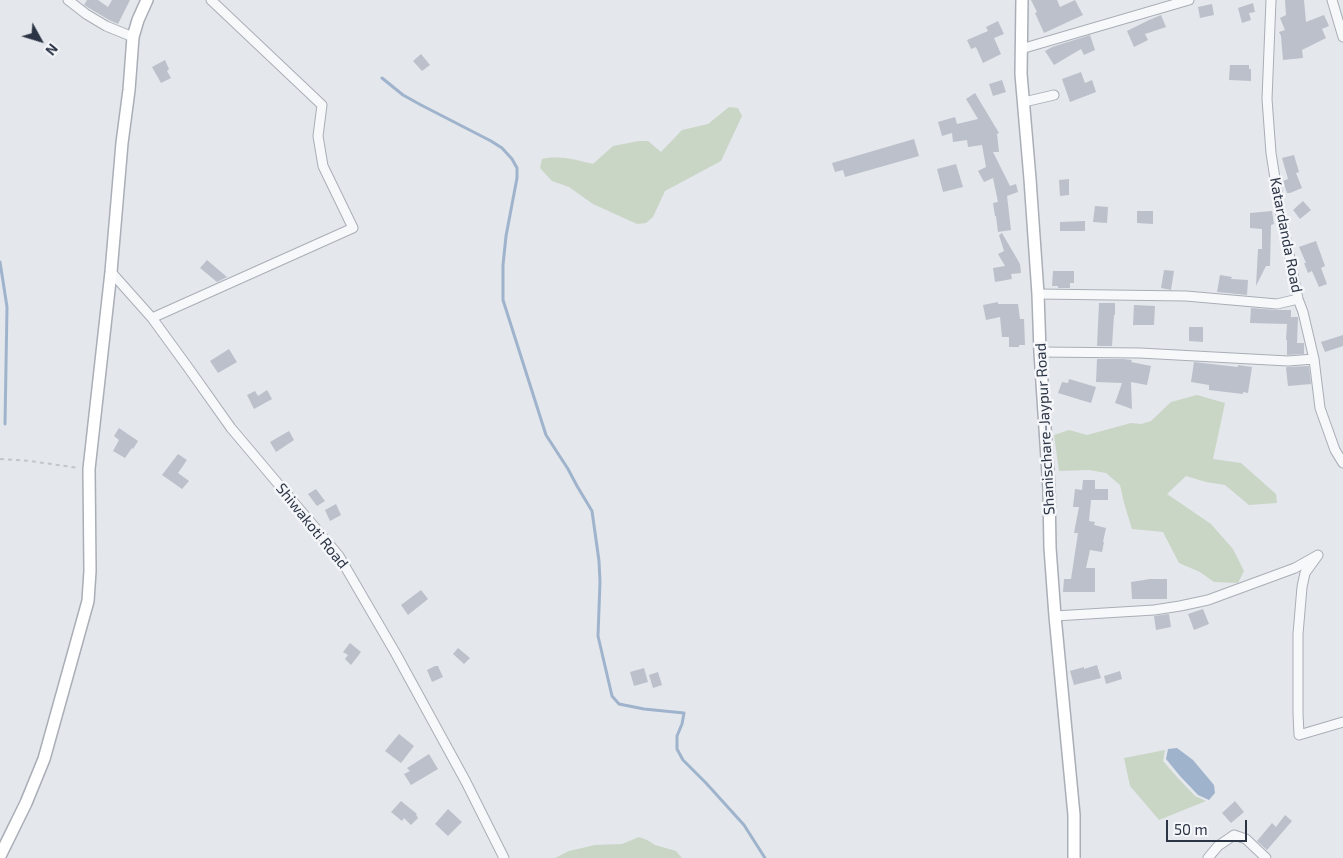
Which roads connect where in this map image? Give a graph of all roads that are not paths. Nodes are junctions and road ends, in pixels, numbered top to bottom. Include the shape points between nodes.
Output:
1 (68, 0) edge
2 (147, 0) edge
3 (211, 0) edge
4 (1022, 0) edge
5 (1189, 0) edge
6 (1271, 0) edge
7 (1332, 0) edge
8 (1343, 37) edge
9 (133, 38) junction
10 (1021, 49) junction
11 (1054, 95) dead end
12 (1024, 102) junction
13 (111, 272) junction
14 (1038, 294) junction
15 (1298, 299) junction
16 (152, 318) junction
17 (1040, 352) junction
18 (1314, 359) junction
19 (1343, 463) edge
20 (1055, 616) junction
21 (1343, 722) edge
22 (0, 856) edge
23 (504, 858) edge
24 (1074, 858) edge
25 (1208, 858) edge
26 (1266, 858) edge

1 - 9 street via 106,26
2 - 9 street
3 - 16 street via 322,105 318,136 323,166 353,228
4 - 10 street, Shanischare-Jaypur Road
5 - 10 street
6 - 15 street, Katardanda Road via 1267,99 1271,153
7 - 8 street
9 - 13 street
10 - 12 street, Shanischare-Jaypur Road
11 - 12 street
12 - 14 street, Shanischare-Jaypur Road
13 - 16 street, Shiwakoti Road
13 - 22 street via 89,469 88,600 44,759
14 - 15 street via 1186,296 1277,304
14 - 17 street, Shanischare-Jaypur Road
15 - 18 street, Katardanda Road
16 - 23 street, Shiwakoti Road via 231,428 340,556 462,773
17 - 18 street via 1140,353 1288,361
17 - 20 street, Shanischare-Jaypur Road
18 - 19 street, Katardanda Road via 1320,408 1334,450
20 - 21 street via 1154,610 1208,600 1295,568 1318,555 1305,573 1302,587 1298,634 1299,735
20 - 24 street, Shanischare-Jaypur Road via 1074,815
25 - 26 street via 1234,835 1246,839

